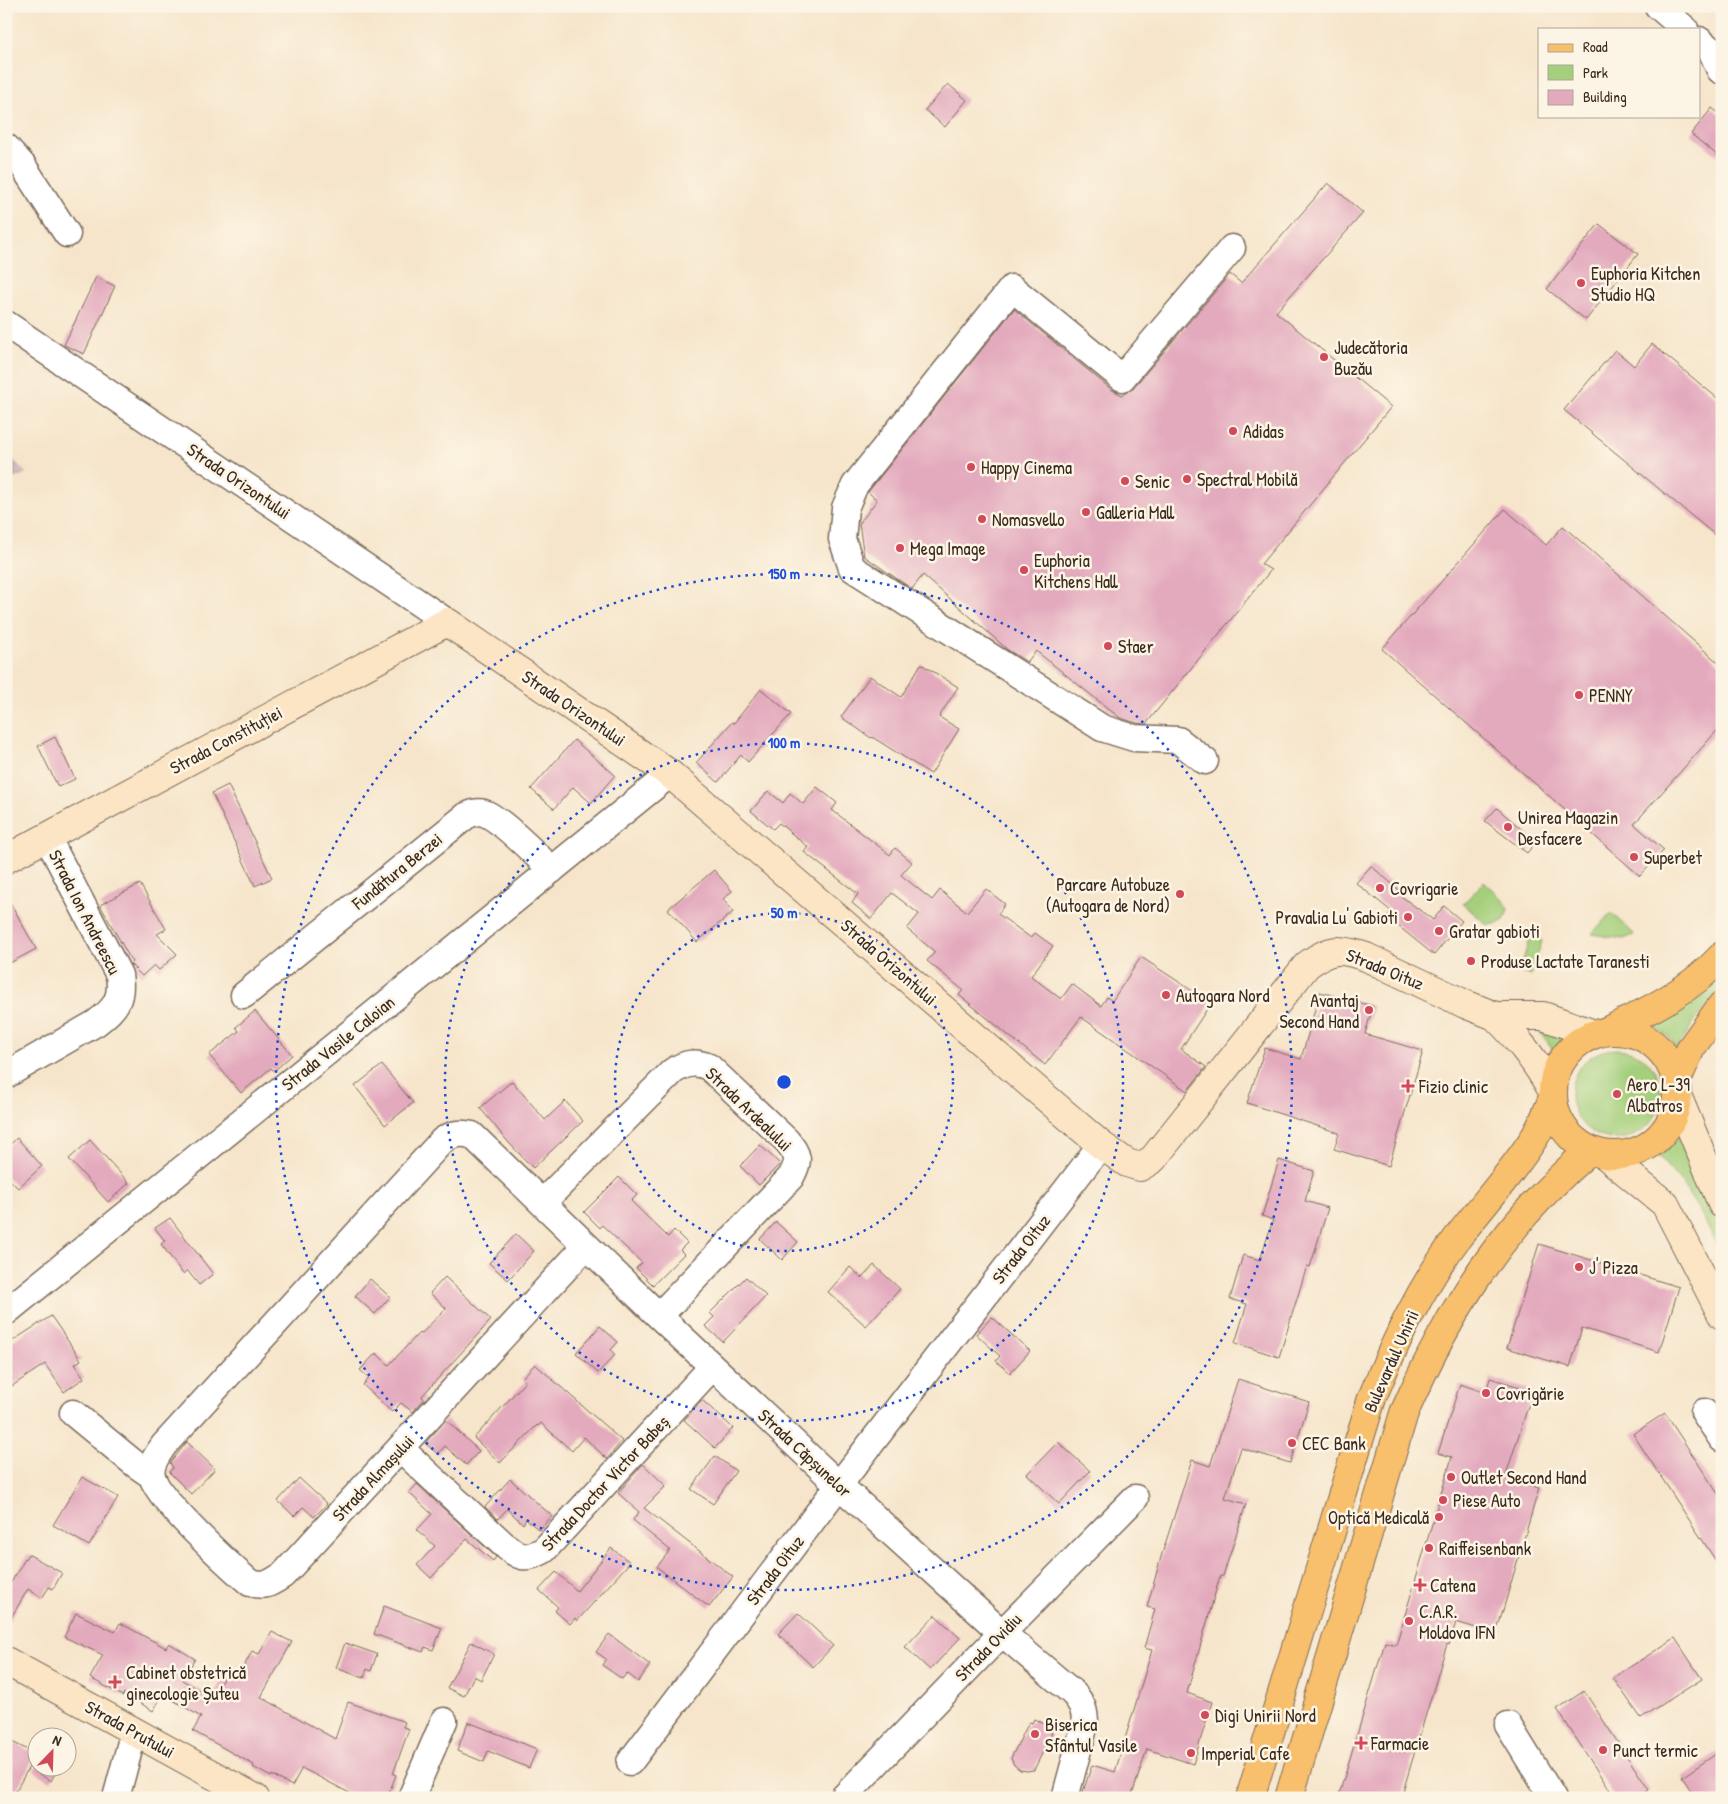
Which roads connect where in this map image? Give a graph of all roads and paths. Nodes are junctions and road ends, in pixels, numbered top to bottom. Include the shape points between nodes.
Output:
1 (1658, 6) edge
2 (1684, 28) edge
3 (1700, 41) edge
4 (1720, 70) dead end
5 (6, 147) edge
6 (67, 234) dead end
7 (1232, 248) dead end
8 (6, 324) edge
9 (447, 622) junction
10 (1205, 761) dead end
11 (670, 774) junction
12 (47, 837) junction
13 (6, 859) edge
14 (552, 870) junction
15 (1722, 956) edge
16 (244, 994) dead end
17 (1722, 1004) edge
18 (1495, 1016) junction
19 (1600, 1032) junction
20 (6, 1076) edge
21 (1677, 1088) junction
22 (1552, 1095) junction
23 (1101, 1145) junction
24 (1598, 1153) junction
25 (542, 1203) junction
26 (1722, 1204) edge
27 (586, 1246) junction
28 (6, 1312) edge
29 (1722, 1315) edge
30 (659, 1316) junction
31 (712, 1367) junction
32 (1704, 1412) dead end
33 (73, 1413) dead end
34 (1722, 1439) edge
35 (400, 1448) junction
36 (152, 1475) junction
37 (839, 1485) junction
38 (1135, 1498) dead end
39 (1002, 1633) junction
40 (6, 1661) edge
41 (444, 1721) dead end
42 (1508, 1725) dead end
43 (134, 1731) junction
44 (630, 1762) dead end
45 (116, 1798) edge
46 (255, 1798) edge
47 (411, 1798) edge
48 (843, 1798) edge
49 (1065, 1798) edge
50 (1250, 1798) edge
51 (1288, 1798) edge
52 (1553, 1798) edge

1 - 2 street
3 - 4 street via 1711,50
5 - 6 street via 23,166
7 - 10 street via 1122,378 1012,288 855,485 845,508 842,539 852,568 1102,728 1134,738 1178,740
8 - 9 street, Strada Orizontului
9 - 11 street, Strada Orizontului
9 - 12 street, Strada Constituției
11 - 14 street, Strada Vasile Caloian
11 - 23 street, Strada Orizontului
12 - 13 street, Strada Constituției
12 - 20 street, Strada Ion Andreescu via 119,975 121,988 118,1001 102,1019
14 - 16 street, Fundătura Berzei via 496,820 475,811
14 - 28 street, Strada Vasile Caloian
15 - 19 main road via 1681,991 1640,1015
17 - 21 main road via 1691,1048
18 - 19 street, Strada Oituz via 1543,1016
18 - 22 street, Strada Oituz via 1538,1065
18 - 23 street, Strada Oituz via 1366,957 1334,950 1321,954 1307,965 1153,1159 1140,1167 1126,1163
19 - 21 main road via 1630,1032 1651,1043 1668,1060
19 - 22 main road via 1573,1046 1558,1066
21 - 24 main road via 1673,1115 1653,1142 1622,1156
21 - 26 street
22 - 24 main road via 1556,1116 1564,1130 1576,1142
22 - 50 main road, Bulevardul Unirii via 1536,1136 1428,1281 1389,1356 1372,1398
23 - 37 street, Strada Oituz
24 - 29 street via 1665,1204
24 - 51 main road, Bulevardul Unirii via 1557,1179 1488,1260 1460,1301 1421,1374 1404,1413
25 - 27 street, Strada Căpșunelor
25 - 30 street, Strada Ardealului via 673,1071 692,1062 709,1068 787,1141 798,1159 791,1177
25 - 36 street, Strada Căpșunelor via 472,1135 451,1135 164,1445 154,1459
27 - 30 street, Strada Căpșunelor
27 - 35 street, Strada Almașului
30 - 31 street, Strada Căpșunelor
31 - 35 street, Strada Doctor Victor Babeș via 544,1550 533,1557 516,1554 502,1544
31 - 37 street, Strada Căpșunelor
32 - 34 street
33 - 36 street, Strada Almașului
35 - 36 street, Strada Almașului via 283,1575 262,1586 244,1577 174,1509 159,1491
37 - 39 street, Strada Căpșunelor
37 - 44 street, Strada Oituz
38 - 39 street, Strada Ovidiu
39 - 48 street, Strada Ovidiu
39 - 49 street, Strada Căpșunelor via 1081,1702 1085,1713 1084,1729
40 - 43 street, Strada Prutului
41 - 47 street
42 - 52 street
43 - 45 street
43 - 46 street, Strada Prutului

